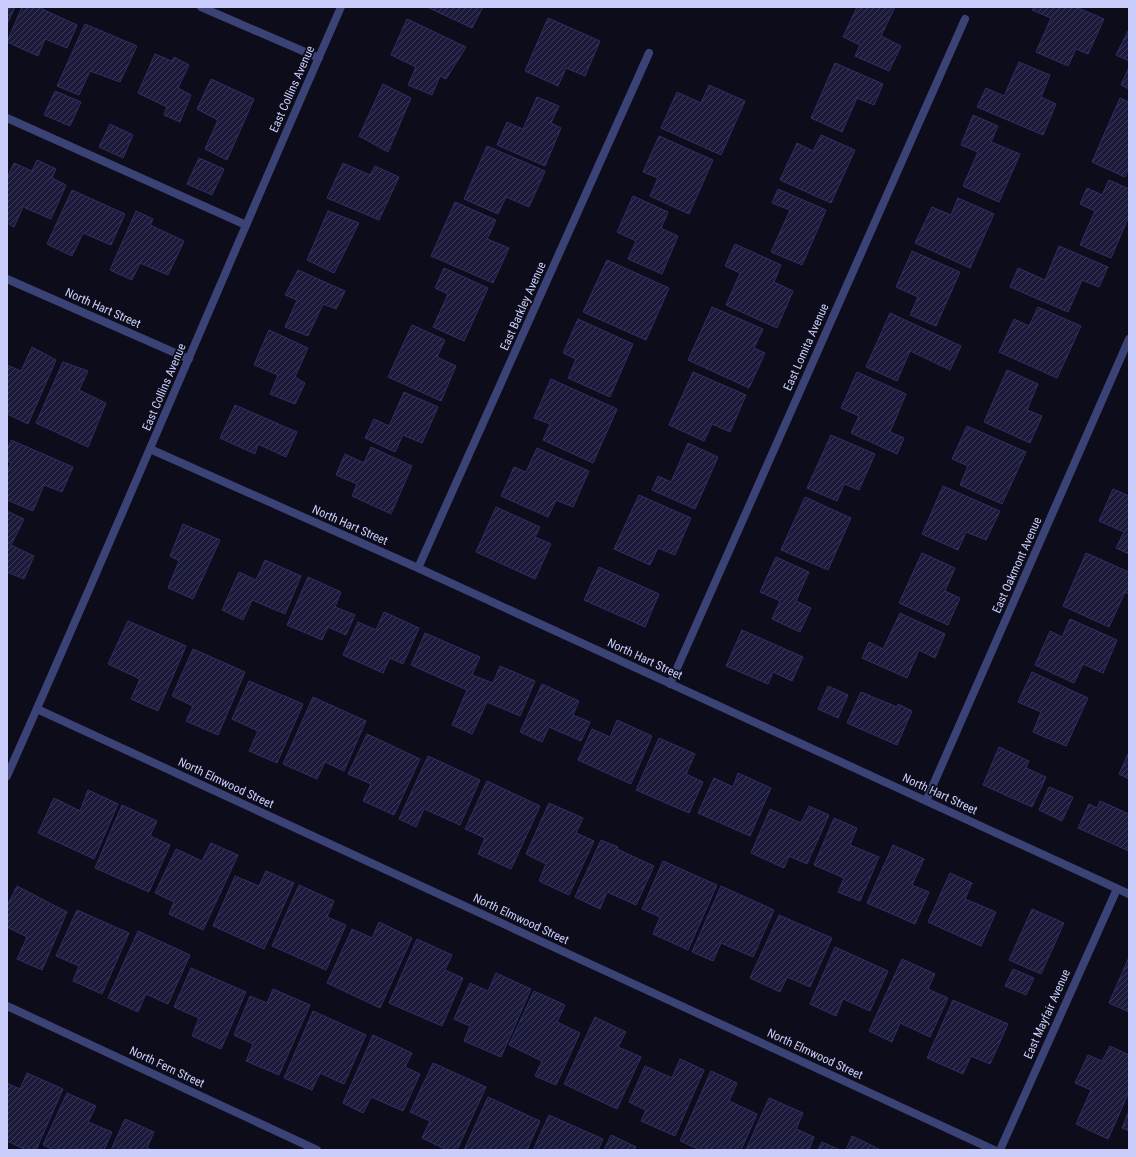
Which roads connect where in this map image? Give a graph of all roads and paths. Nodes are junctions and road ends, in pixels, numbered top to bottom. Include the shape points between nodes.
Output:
1 (201, 7) edge
2 (341, 7) edge
3 (965, 19) dead end
4 (649, 53) dead end
5 (319, 58) junction
6 (7, 118) edge
7 (246, 225) junction
8 (7, 279) edge
9 (1129, 339) edge
10 (189, 359) junction
11 (150, 450) junction
12 (418, 568) junction
13 (670, 684) junction
14 (37, 709) junction
15 (7, 776) edge
16 (926, 801) junction
17 (1117, 889) junction
18 (1129, 894) edge
19 (7, 1006) edge
20 (317, 1150) edge
21 (994, 1150) edge
22 (1000, 1150) edge

1 - 5 street
2 - 5 street, East Collins Avenue
3 - 13 street, East Lomita Avenue
4 - 12 street, East Barkley Avenue
5 - 7 street, East Collins Avenue
6 - 7 street
7 - 10 street, East Collins Avenue
8 - 10 street, North Hart Street
9 - 16 street, East Oakmont Avenue
10 - 11 street, East Collins Avenue
11 - 12 street, North Hart Street
11 - 14 street, East Collins Avenue
12 - 13 street, North Hart Street
13 - 16 street, North Hart Street
14 - 15 street, East Collins Avenue
14 - 21 street, North Elmwood Street
16 - 17 street, North Hart Street
17 - 18 street, North Hart Street
17 - 22 street, East Mayfair Avenue
19 - 20 street, North Fern Street

